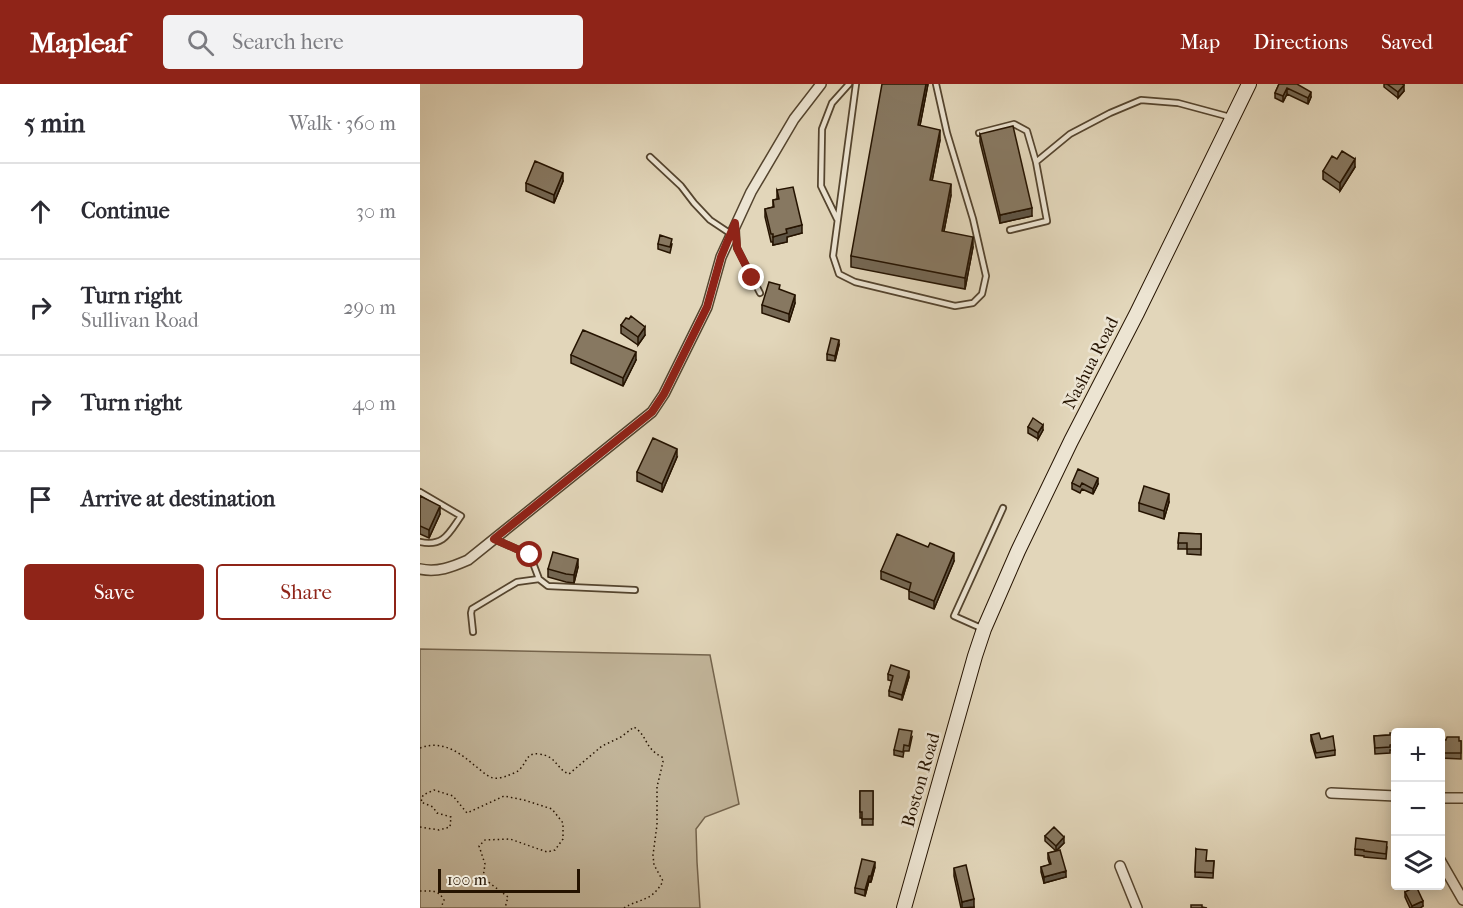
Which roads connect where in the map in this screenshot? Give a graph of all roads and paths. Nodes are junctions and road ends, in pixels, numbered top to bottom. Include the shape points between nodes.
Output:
1 (821, 84) edge
2 (849, 84) edge
3 (856, 84) edge
4 (936, 84) edge
5 (1249, 84) edge
6 (1232, 117) junction
7 (979, 132) edge
8 (650, 158) dead end
9 (1036, 162) junction
10 (838, 220) junction
11 (735, 223) junction
12 (1010, 230) dead end
13 (731, 234) junction
14 (760, 293) dead end
15 (420, 492) edge
16 (1003, 508) dead end
17 (494, 539) junction
18 (420, 542) edge
19 (424, 570) edge
20 (539, 579) junction
21 (635, 590) dead end
22 (984, 629) junction
23 (473, 632) dead end
24 (973, 661) joint
25 (420, 748) edge
26 (1330, 793) dead end
27 (1391, 796) edge
28 (1445, 798) edge
29 (1463, 798) edge
30 (420, 827) edge
31 (1119, 867) dead end
32 (1445, 869) edge
33 (420, 891) edge
34 (1463, 900) edge
35 (628, 907) edge
36 (441, 908) edge
37 (505, 908) edge
38 (624, 908) edge
39 (904, 908) edge
40 (1137, 908) edge

1 - 11 street via 794,119
2 - 10 lane via 832,103 822,129 821,186
3 - 10 lane
4 - 10 lane via 986,276 982,294 973,303 955,306 855,282 839,274 833,256
5 - 6 main road, Nashua Road
6 - 9 lane via 1178,103 1141,100 1070,134
6 - 22 main road, Nashua Road via 1071,441
7 - 9 lane via 1014,124 1027,131
8 - 13 lane via 710,220
9 - 12 lane via 1047,221
11 - 13 street
11 - 14 lane via 737,248
13 - 17 street via 707,307 652,412
15 - 18 lane via 461,516 440,541
16 - 22 lane via 954,616
17 - 19 street via 468,560 446,569
17 - 20 lane via 530,555
20 - 21 lane via 548,585
20 - 23 lane via 517,582 472,609
22 - 24 main road, Nashua Road
24 - 39 main road, Boston Road
25 - 35 path via 445,746 494,778 516,772 532,754 553,758 569,774 602,746 634,727 639,730 663,762 657,787 653,855 663,881 646,900
26 - 27 street
28 - 29 street
30 - 37 path via 450,827 451,817 421,802 423,795 434,790 453,796 467,813 504,796 552,809 563,823 563,839 555,850 547,852 510,838 484,840 479,846 485,864 483,878 508,897
31 - 40 street
32 - 34 street
33 - 36 path via 440,894 444,900
35 - 38 path

